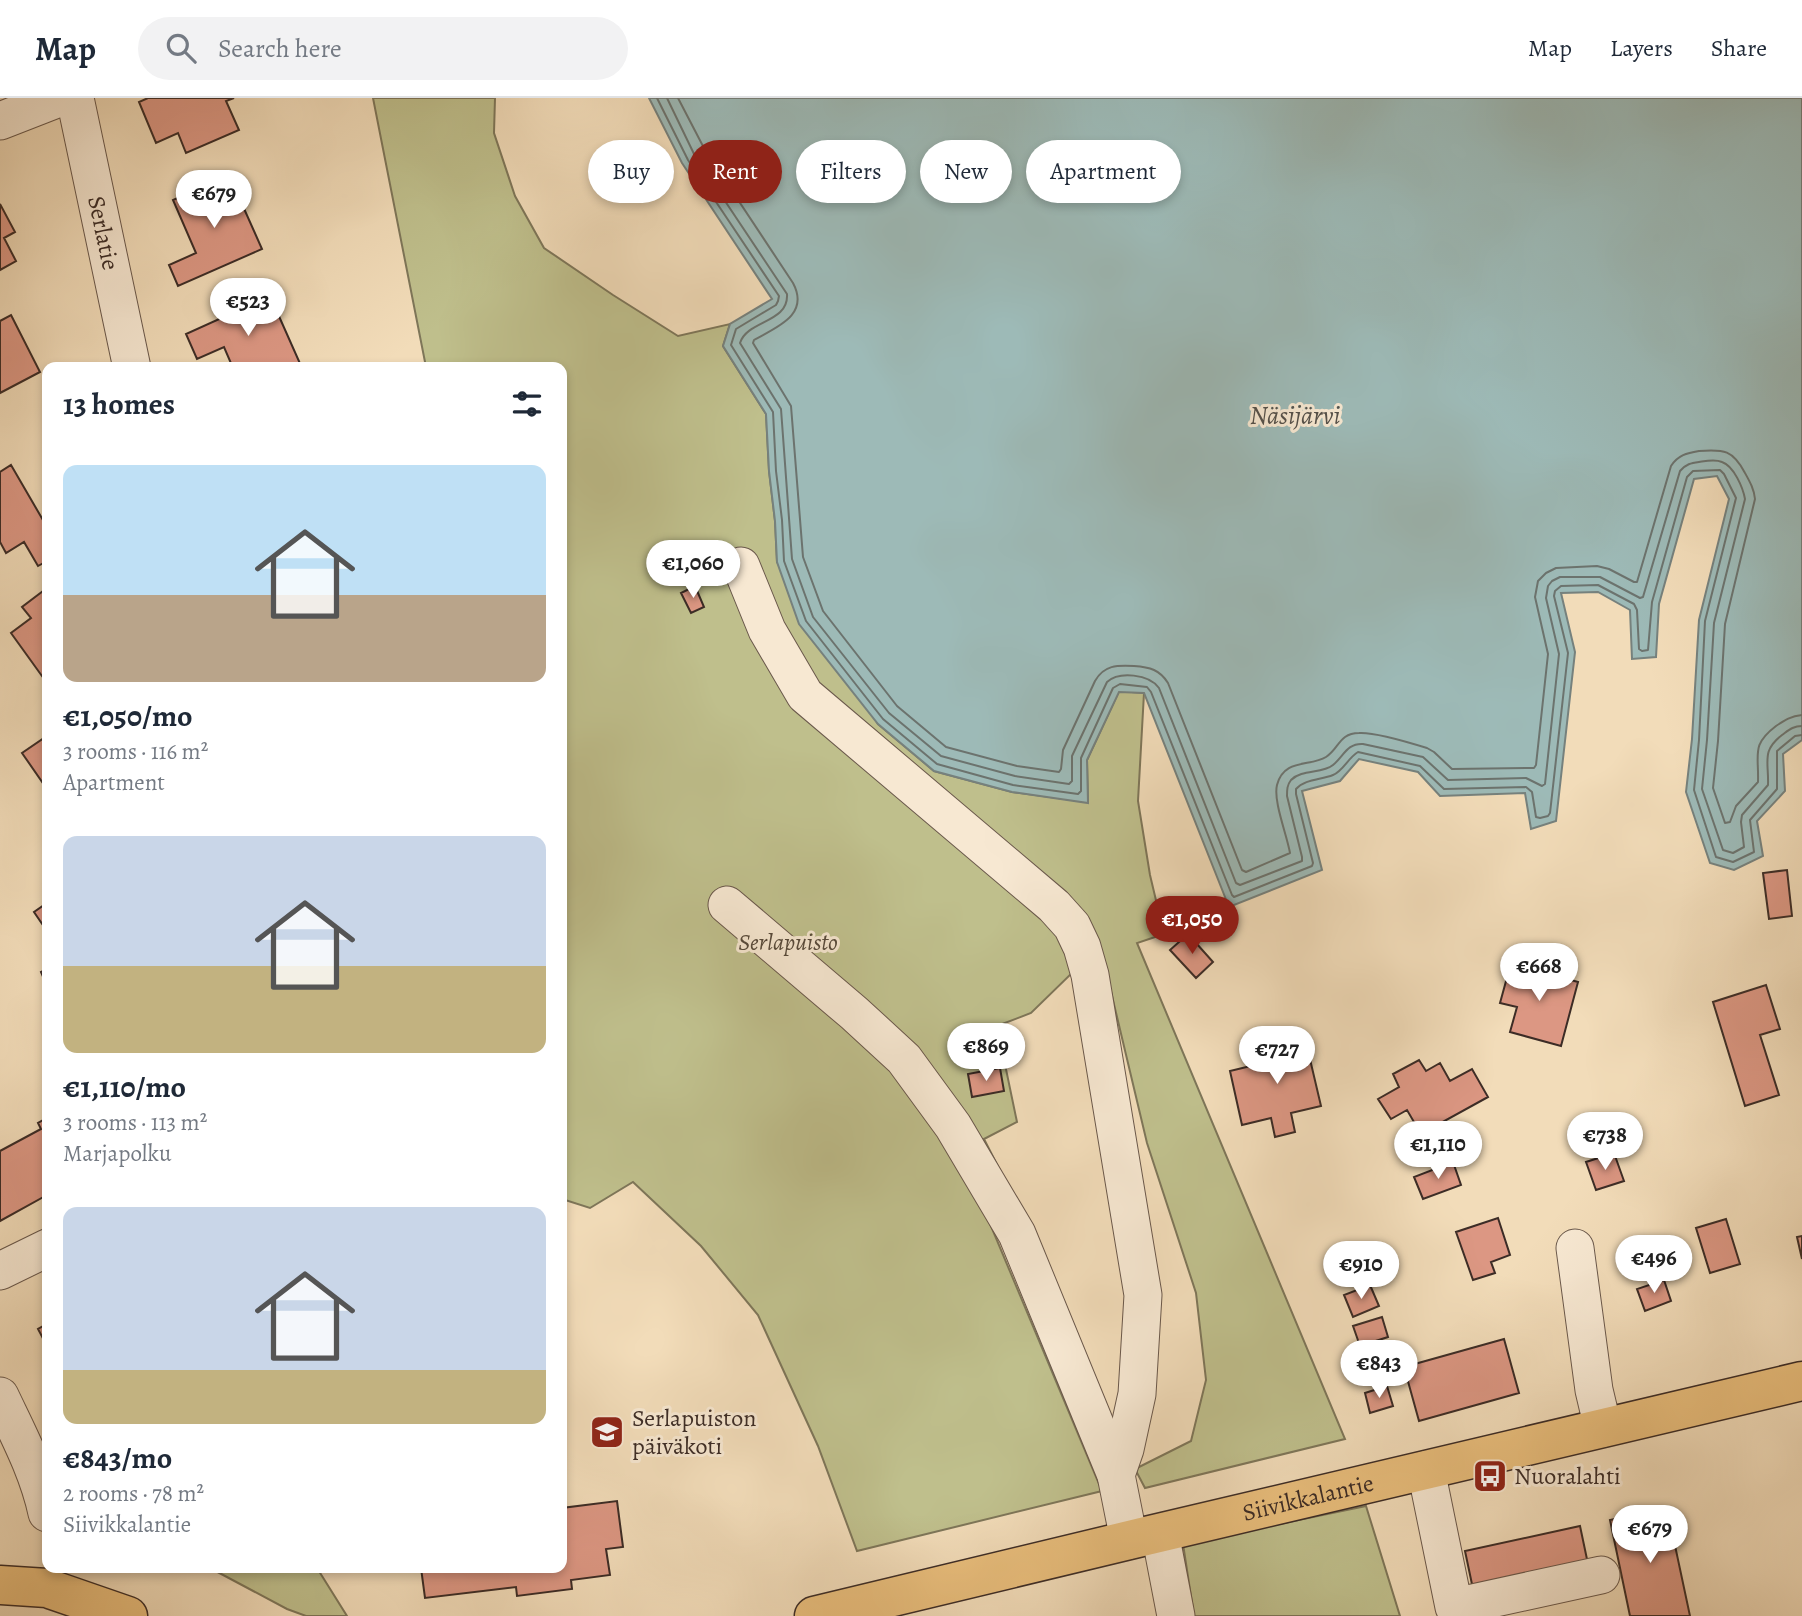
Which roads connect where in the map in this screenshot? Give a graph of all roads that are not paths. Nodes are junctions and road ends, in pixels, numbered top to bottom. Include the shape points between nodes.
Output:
1 (59, 98) edge
2 (75, 98) edge
3 (0, 121) edge
4 (131, 362) edge
5 (741, 566) dead end
6 (727, 905) dead end
7 (1575, 1248) dead end
8 (42, 1250) edge
9 (0, 1271) edge
10 (1802, 1381) edge
11 (0, 1396) edge
12 (1603, 1428) junction
13 (1426, 1470) junction
14 (1116, 1475) junction
15 (42, 1492) edge
16 (1144, 1536) junction
17 (1601, 1576) dead end
18 (48, 1578) edge
19 (0, 1585) edge
20 (128, 1616) edge
21 (814, 1616) edge
22 (1176, 1616) edge

1 - 3 street
2 - 4 street, Serlatie
5 - 14 street via 767,630 805,695 1054,906 1072,926 1082,947 1143,1295 1137,1394
6 - 14 street via 904,1059 953,1126 1017,1234
7 - 12 street
8 - 9 street
10 - 12 main road, Siivikkalantie
11 - 15 street
12 - 13 main road, Siivikkalantie
13 - 16 main road, Siivikkalantie
13 - 17 street via 1454,1606
14 - 16 street
16 - 21 main road, Siivikkalantie
16 - 22 street
18 - 19 main road
18 - 20 main road

